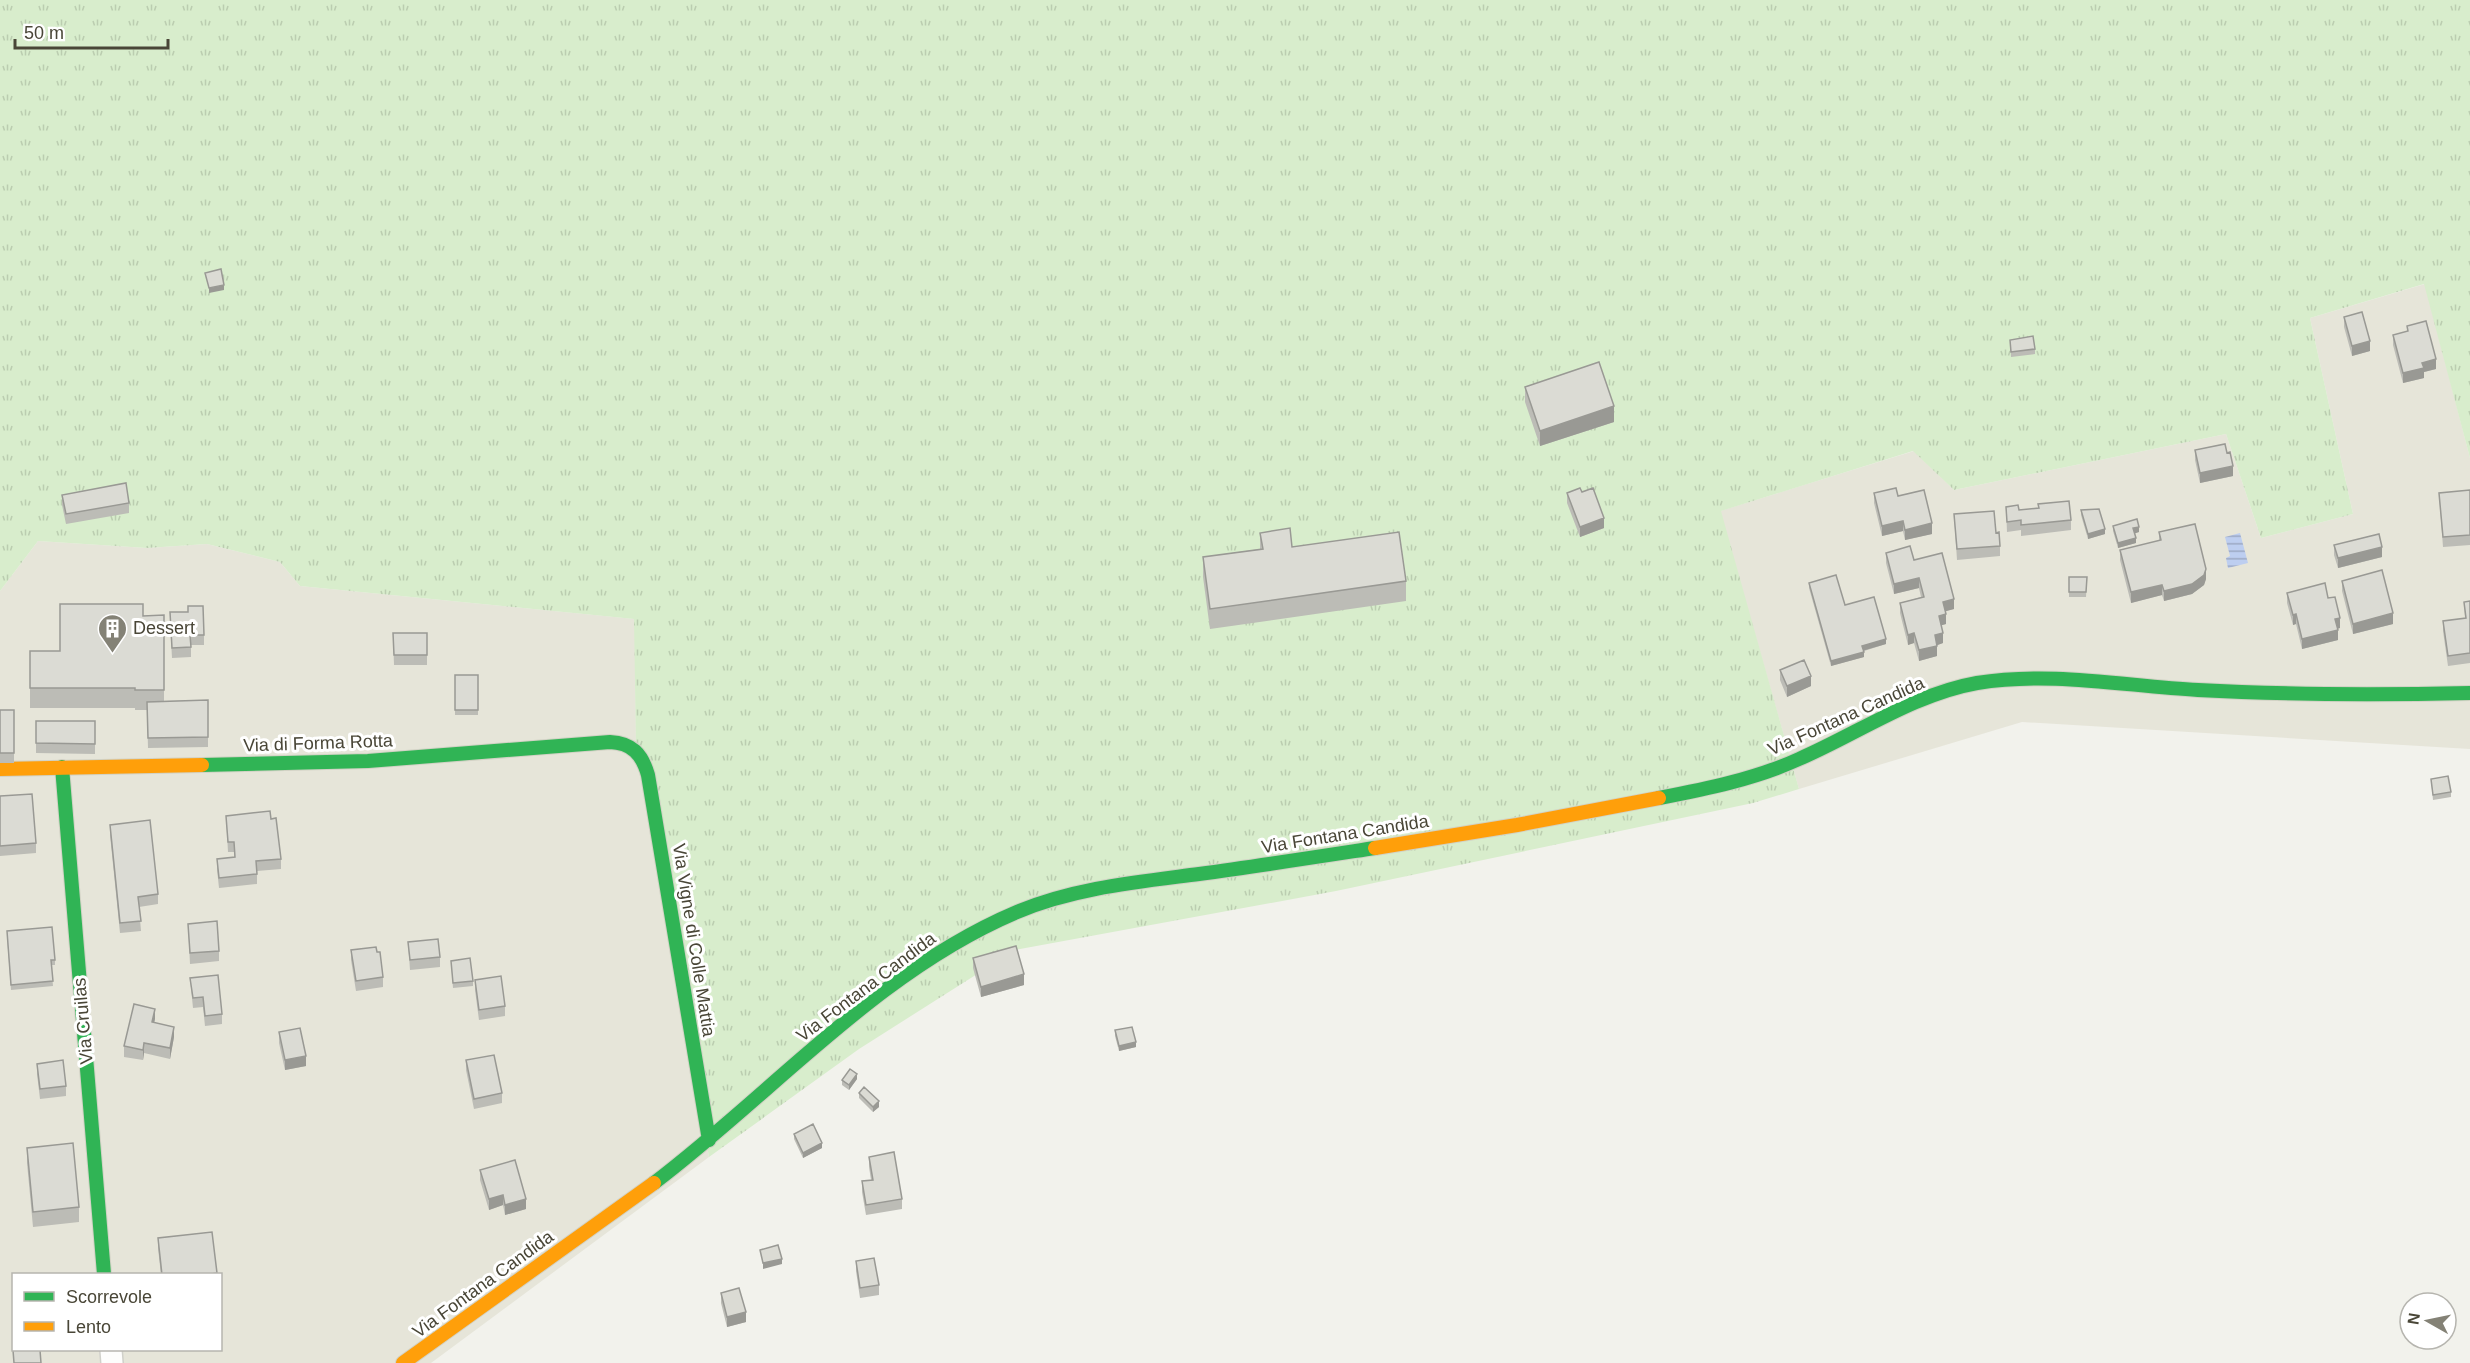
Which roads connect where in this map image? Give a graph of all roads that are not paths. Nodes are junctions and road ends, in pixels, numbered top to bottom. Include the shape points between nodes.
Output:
1 (2470, 693) edge
2 (2421, 694) junction
3 (2470, 701) edge
4 (636, 749) joint
5 (62, 767) junction
6 (0, 769) edge
7 (709, 1140) junction
8 (104, 1273) edge
9 (403, 1363) edge

1 - 2 main road, Via Fontana Candida
2 - 3 main road, Via Fontana Candida
2 - 7 main road, Via Fontana Candida via 2236,691 2044,678 1996,680 1927,698 1792,763 1717,786 1485,830 1049,901 999,920 922,965 837,1028
4 - 5 main road, Via di Forma Rotta via 618,742 368,761
4 - 7 main road, Via Vigne di Colle Mattia via 648,775
5 - 6 main road, Via di Forma Rotta
5 - 8 main road, Via Cruilas
7 - 9 main road, Via Fontana Candida

